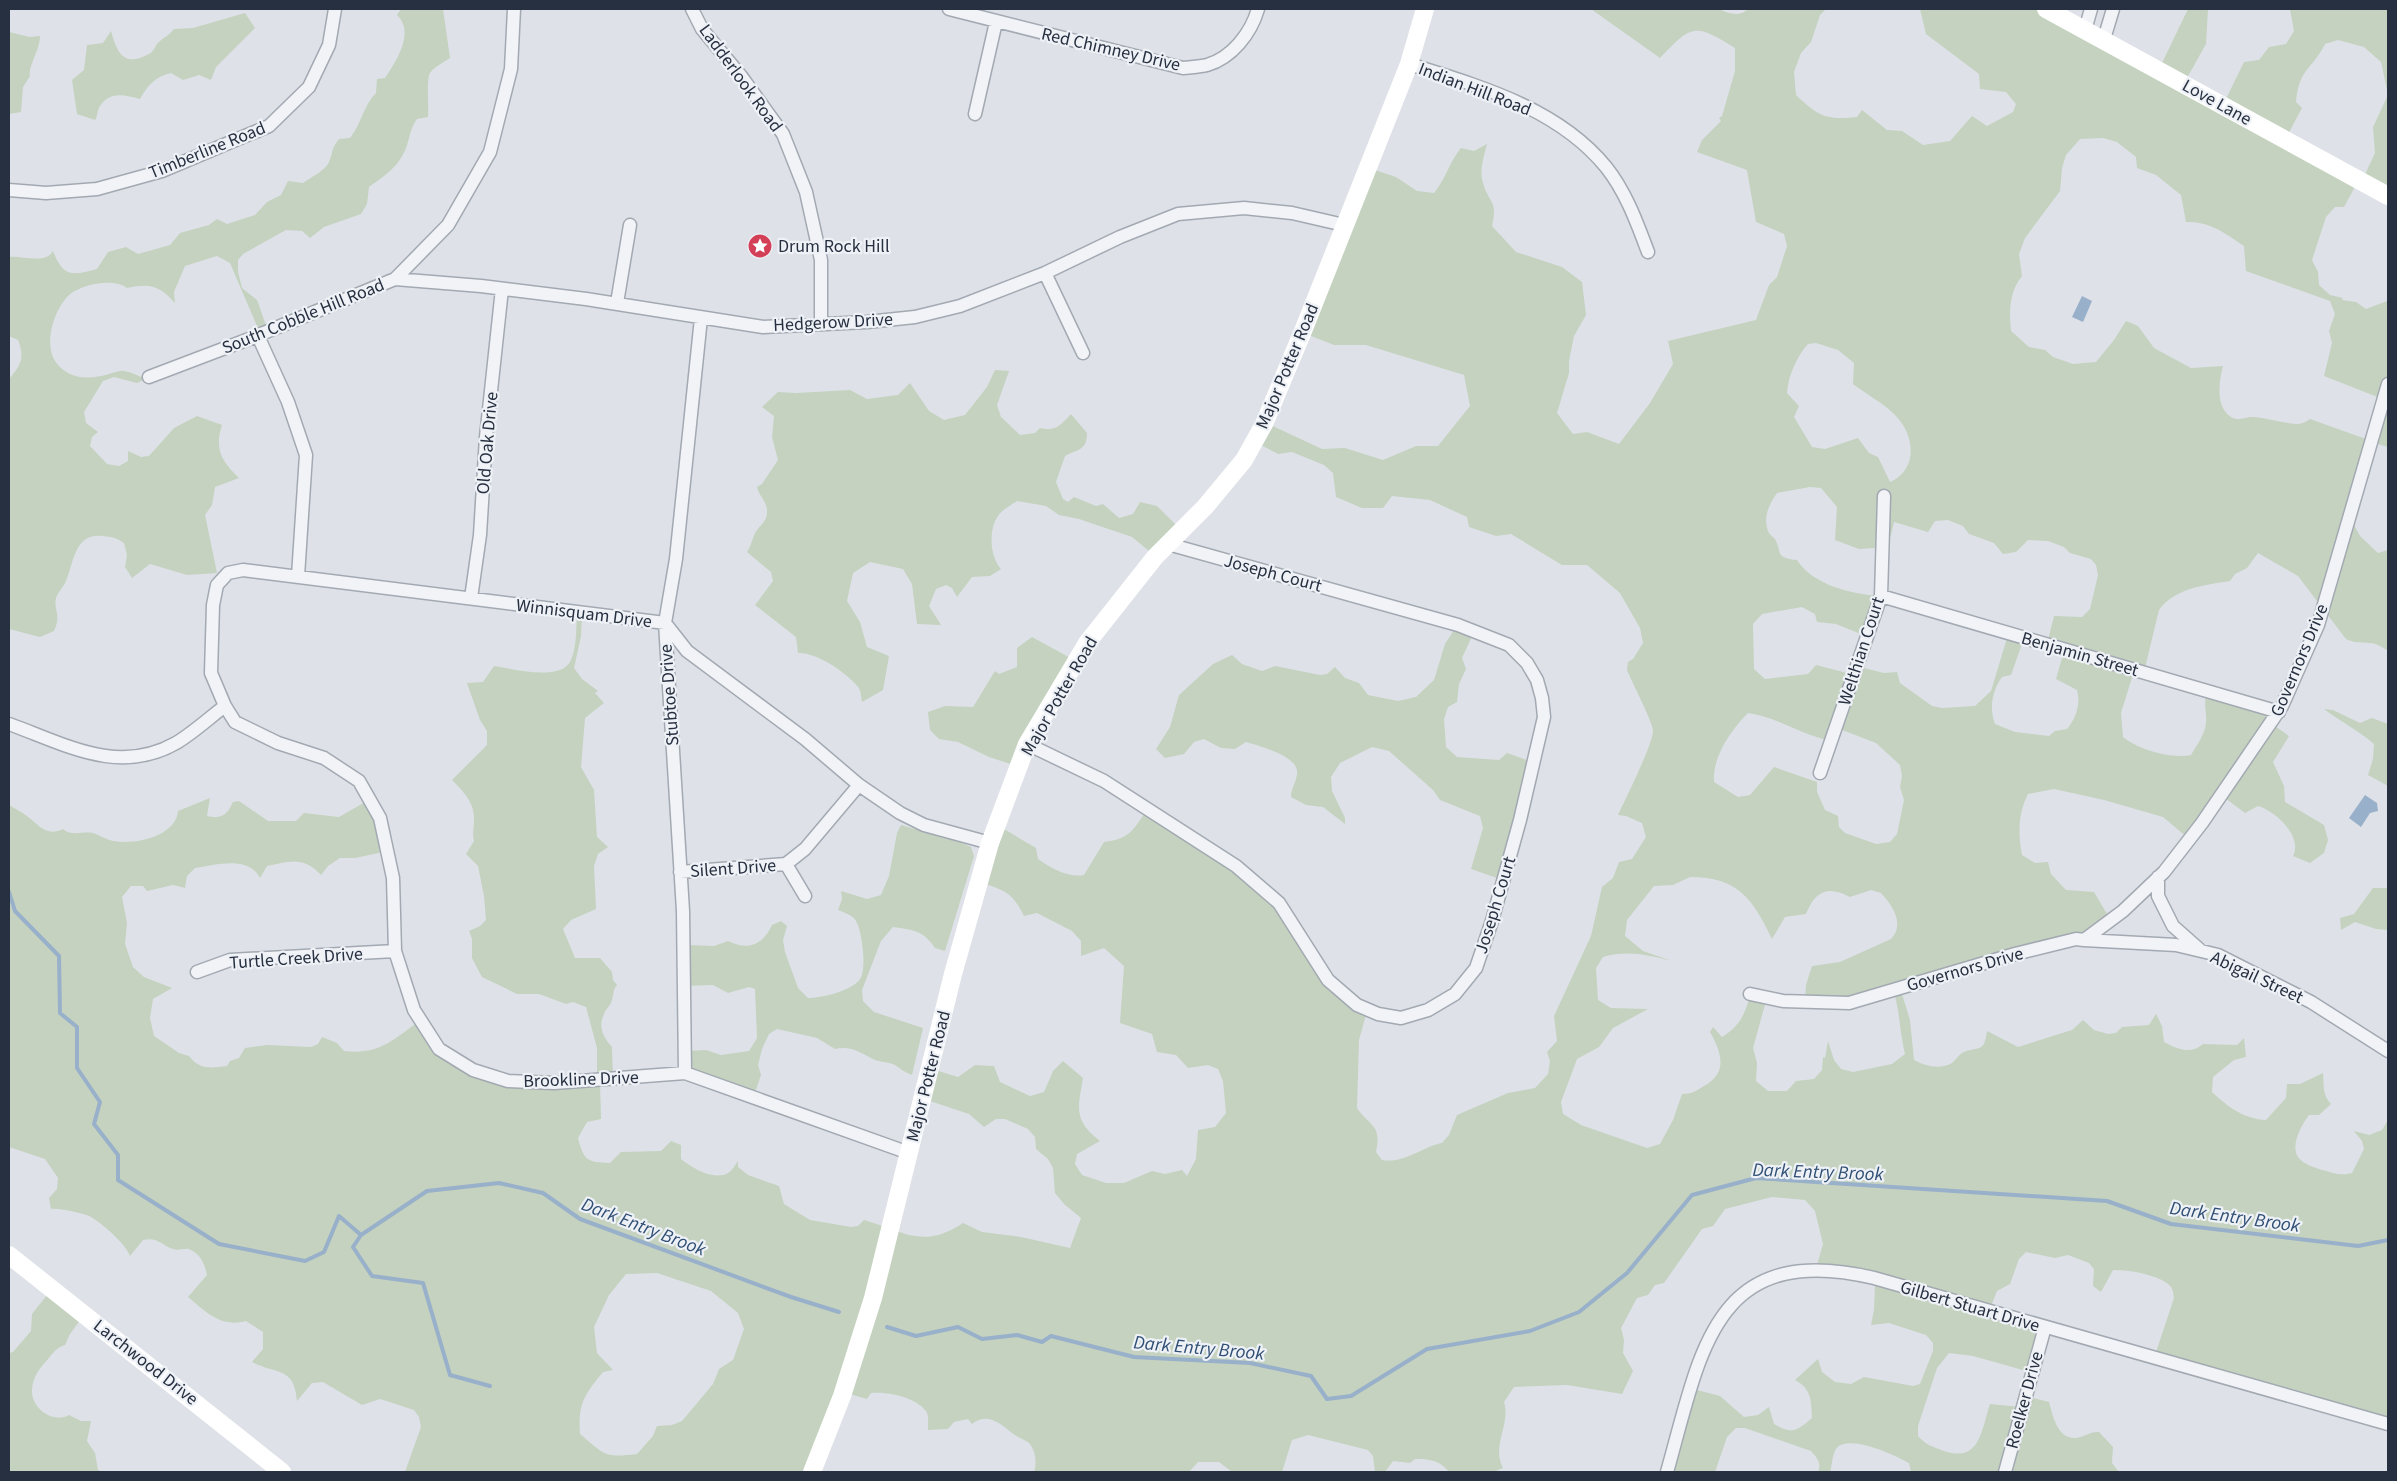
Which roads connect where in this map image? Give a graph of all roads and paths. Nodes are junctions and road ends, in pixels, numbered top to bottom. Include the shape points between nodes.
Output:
1 (335, 9) edge
2 (514, 9) edge
3 (692, 9) edge
4 (949, 9) edge
5 (1258, 9) edge
6 (1425, 9) edge
7 (2046, 9) edge
8 (2091, 9) edge
9 (2113, 9) edge
10 (996, 22) junction
11 (2085, 30) junction
12 (2104, 40) junction
13 (1409, 64) junction
14 (975, 114) dead end
15 (9, 190) edge
16 (2388, 196) edge
17 (1344, 224) junction
18 (630, 225) dead end
19 (1648, 252) dead end
20 (1045, 273) junction
21 (395, 279) junction
22 (502, 288) junction
23 (617, 303) junction
24 (701, 318) junction
25 (822, 323) junction
26 (258, 336) junction
27 (1083, 353) dead end
28 (149, 377) dead end
29 (2388, 384) edge
30 (1884, 496) dead end
31 (1168, 544) junction
32 (228, 573) joint
33 (298, 576) junction
34 (1881, 596) junction
35 (472, 598) junction
36 (665, 623) junction
37 (225, 706) junction
38 (2279, 712) junction
39 (9, 724) edge
40 (1027, 744) junction
41 (1820, 773) dead end
42 (859, 785) junction
43 (990, 843) junction
44 (786, 864) junction
45 (680, 872) junction
46 (2158, 877) junction
47 (805, 896) dead end
48 (2084, 940) junction
49 (2201, 951) junction
50 (395, 952) junction
51 (197, 972) dead end
52 (1750, 994) dead end
53 (2388, 1050) edge
54 (685, 1073) junction
55 (909, 1153) junction
56 (9, 1255) edge
57 (2045, 1327) junction
58 (2388, 1424) edge
59 (282, 1472) edge
60 (812, 1472) edge
61 (1668, 1472) edge
62 (2004, 1472) edge

1 - 15 street, Timberline Road via 329,45 309,86 269,126 162,171 97,189 46,193
2 - 21 street, South Cobble Hill Road via 511,69 490,152 448,225
3 - 25 street, Ladderlook Road via 702,30 741,76 783,134 806,192 821,260
4 - 10 street, Red Chimney Drive
5 - 10 street, Red Chimney Drive via 1253,26 1229,54 1207,65 1183,68
6 - 13 street, Major Potter Road
7 - 11 street, Love Lane
8 - 11 street
9 - 12 street
10 - 14 street
11 - 12 street, Love Lane
12 - 16 street, Love Lane
13 - 17 street, Major Potter Road
13 - 19 street, Indian Hill Road via 1526,105 1578,139 1606,168 1631,208
17 - 20 street, Hedgerow Drive via 1292,212 1244,208 1178,214
17 - 31 street, Major Potter Road via 1267,416 1244,460 1205,507
18 - 23 street
20 - 25 street, Hedgerow Drive via 960,306 915,317
20 - 27 street
21 - 22 street, Hedgerow Drive
21 - 26 street, South Cobble Hill Road
22 - 23 street, Hedgerow Drive
22 - 35 street, Old Oak Drive
23 - 24 street, Hedgerow Drive
24 - 25 street, Hedgerow Drive via 763,327
24 - 36 street, Stubtoe Drive via 678,541
26 - 28 street, South Cobble Hill Road
26 - 33 street via 288,402 306,455
29 - 38 street, Governors Drive via 2318,625
30 - 34 street, Welthian Court
31 - 40 street, Major Potter Road via 1087,643
31 - 40 street, Joseph Court via 1458,625 1509,644 1527,663 1537,680 1544,717 1511,852 1476,968 1455,994 1428,1010 1401,1018 1357,1006 1328,980 1279,903 1236,866 1104,781
32 - 33 street, Winnisquam Drive via 243,570
32 - 37 street, Brookline Drive via 217,585 213,605 211,673
33 - 35 street, Winnisquam Drive
34 - 38 street, Benjamin Street
34 - 41 street, Welthian Court
35 - 36 street, Winnisquam Drive
36 - 42 street, Winnisquam Drive via 687,651 805,739
36 - 45 street, Stubtoe Drive
37 - 39 street via 176,743 140,757 112,759 92,754
37 - 50 street, Brookline Drive via 235,722 324,758 359,781 380,818 393,878
38 - 46 street, Governors Drive via 2202,824
40 - 43 street, Major Potter Road
42 - 43 street, Winnisquam Drive via 924,825
42 - 44 street, Silent Drive via 805,849
43 - 55 street, Major Potter Road via 953,974
44 - 45 street, Silent Drive
44 - 47 street, Silent Drive
45 - 54 street, Stubtoe Drive
46 - 48 street, Governors Drive via 2123,911
46 - 49 street via 2158,896 2173,926
48 - 49 street, Abigail Street via 2176,945
48 - 52 street, Governors Drive via 2076,939 2015,954 1849,1003 1783,1002
49 - 53 street, Abigail Street via 2257,973
50 - 51 street, Turtle Creek Drive via 230,960
50 - 54 street, Brookline Drive via 414,1010 439,1049 473,1070 508,1081 554,1083
54 - 55 street, Brookline Drive
55 - 60 street, Major Potter Road via 873,1298 842,1396
56 - 59 street, Larchwood Drive
57 - 58 street, Gilbert Stuart Drive
57 - 61 street, Gilbert Stuart Drive via 1845,1272 1806,1270 1768,1280 1737,1299 1713,1328 1698,1364
57 - 62 street, Roelker Drive

